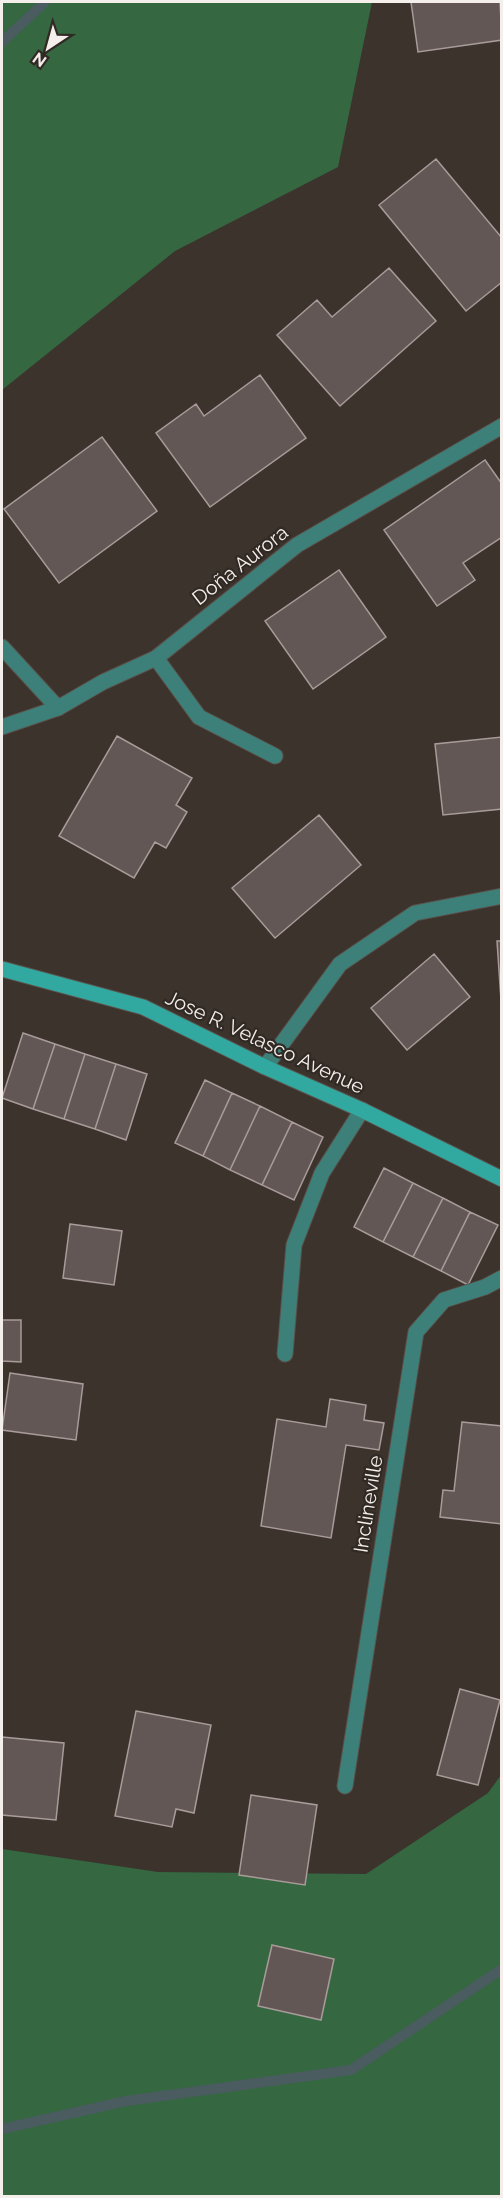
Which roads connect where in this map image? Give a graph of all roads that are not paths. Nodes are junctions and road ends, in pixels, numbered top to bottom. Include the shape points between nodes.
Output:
1 (501, 426) edge
2 (2, 647) edge
3 (156, 658) junction
4 (58, 708) junction
5 (2, 727) edge
6 (275, 756) dead end
7 (501, 896) edge
8 (2, 969) edge
9 (265, 1067) junction
10 (362, 1110) junction
11 (501, 1179) edge
12 (501, 1278) edge
13 (285, 1354) dead end
14 (345, 1786) dead end

1 - 3 street, Doña Aurora via 297,545
2 - 4 street
3 - 4 street, Doña Aurora
3 - 6 street via 199,717
4 - 5 street, Doña Aurora
7 - 9 street via 415,914 340,964
8 - 9 main road, Jose R. Velasco Avenue via 143,1007
9 - 10 main road, Jose R. Velasco Avenue
10 - 11 main road, Jose R. Velasco Avenue
10 - 13 street via 322,1173 294,1245
12 - 14 street, Inclineville via 444,1300 416,1332

